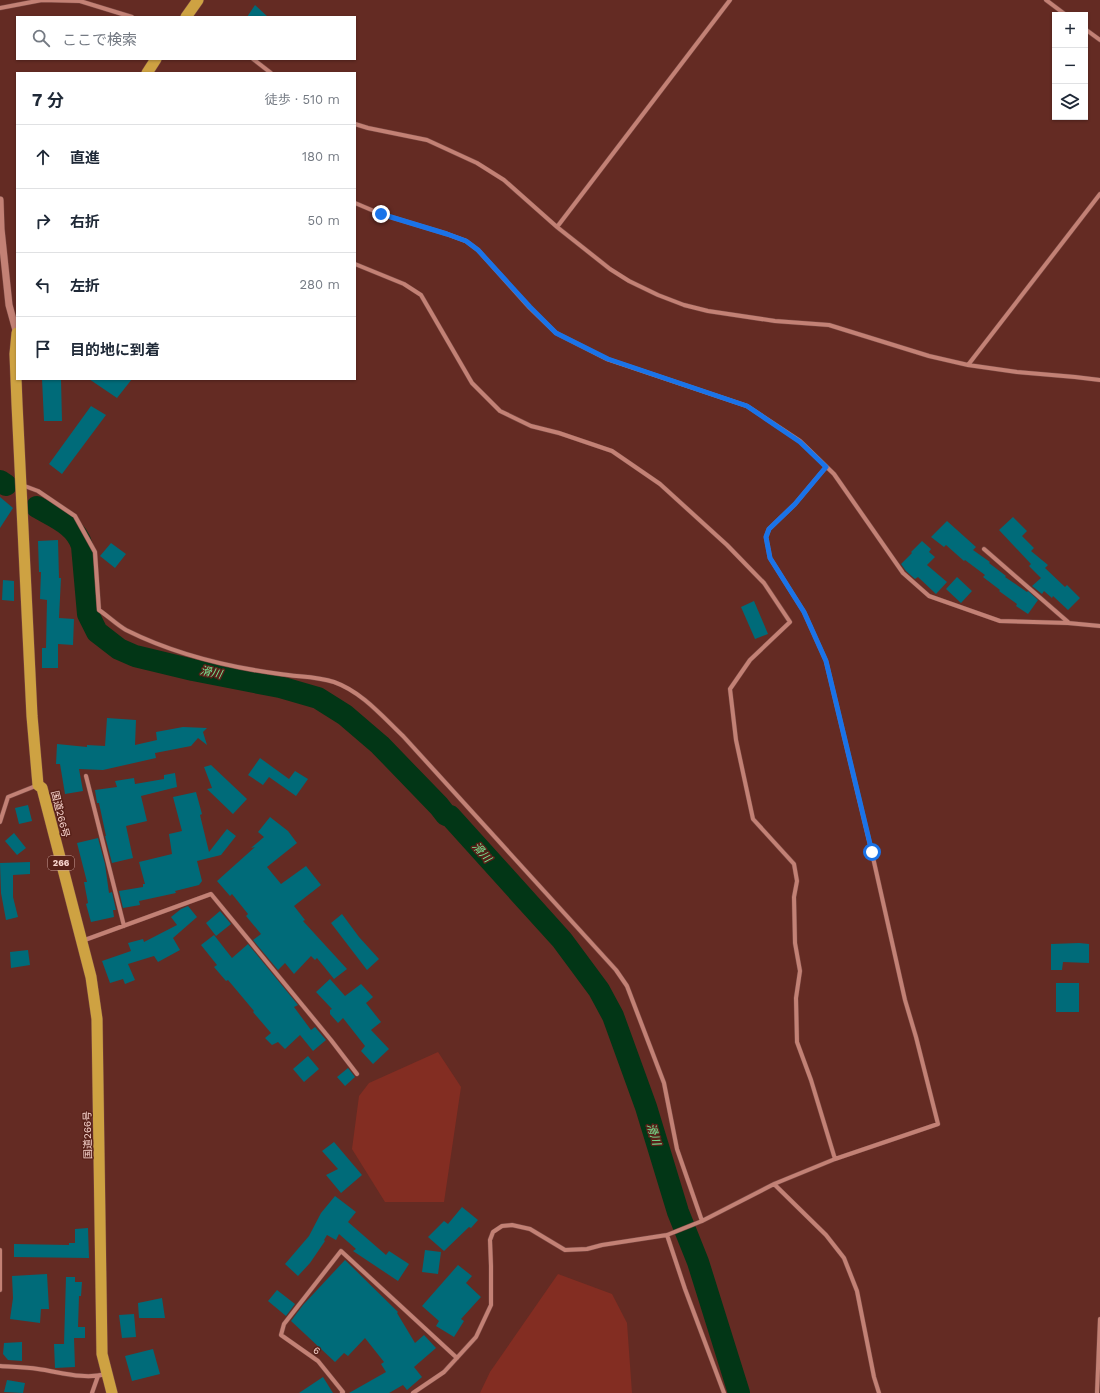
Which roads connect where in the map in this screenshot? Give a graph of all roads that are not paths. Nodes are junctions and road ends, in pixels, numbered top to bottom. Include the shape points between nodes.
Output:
1 (198, 0) edge
2 (730, 0) edge
3 (1046, 0) edge
4 (0, 8) edge
5 (1062, 12) edge
6 (129, 16) edge
7 (187, 16) edge
8 (1088, 31) edge
9 (1100, 40) edge
10 (155, 60) edge
11 (254, 60) edge
12 (148, 72) edge
13 (270, 72) edge
14 (356, 124) edge
15 (1100, 194) edge
16 (0, 200) edge
17 (356, 203) edge
18 (558, 226) junction
19 (356, 264) edge
20 (16, 330) edge
21 (16, 344) edge
22 (968, 365) junction
23 (16, 376) edge
24 (16, 380) edge
25 (1100, 380) edge
26 (826, 467) junction
27 (21, 484) junction
28 (984, 549) dead end
29 (1068, 622) junction
30 (1100, 626) edge
31 (86, 776) dead end
32 (38, 785) junction
33 (0, 822) edge
34 (124, 926) junction
35 (82, 942) junction
36 (357, 1074) dead end
37 (835, 1159) junction
38 (774, 1184) junction
39 (702, 1221) junction
40 (667, 1234) junction
41 (0, 1250) edge
42 (0, 1290) edge
43 (1100, 1319) edge
44 (457, 1358) junction
45 (0, 1366) edge
46 (102, 1375) junction
47 (92, 1393) edge
48 (112, 1393) edge
49 (342, 1393) edge
50 (413, 1393) edge
51 (724, 1393) edge
52 (879, 1393) edge
53 (1097, 1393) edge

1 - 7 highway
2 - 18 street
3 - 5 street
4 - 6 street via 42,0 80,1
8 - 9 street
10 - 12 highway
11 - 13 street
14 - 18 street via 426,140 477,163 504,180
15 - 22 street
16 - 20 street via 9,305
17 - 26 street via 466,241 478,250 556,333 608,359 747,406 800,442
18 - 22 street via 629,281 684,305 775,321 829,325 929,356
19 - 37 street via 404,284 421,295 472,383 500,411 531,426 612,451 660,484 727,545 764,583 790,622 750,660 730,689 736,740 753,819 794,864 797,881 794,897 795,942 800,971 796,998 797,1042
21 - 23 highway, 国道266号 / 266
22 - 25 street
24 - 27 highway, 国道266号 / 266
26 - 29 street via 834,474 903,573 929,596 1000,621
26 - 37 street via 795,504 769,529 766,537 770,558 804,612 826,661 905,1000 938,1124
27 - 32 highway, 国道266号 / 266 via 32,716
27 - 39 street via 38,491 75,516 95,552 99,610 125,629 172,650 201,658 281,675 313,677 334,682 355,692 368,702 408,741 616,970 627,986 664,1083 677,1149
28 - 29 street
29 - 30 street
31 - 34 street
32 - 33 street via 8,796
32 - 35 highway, 国道266号 / 266 via 42,788
34 - 35 street
34 - 36 street via 211,894
35 - 46 highway, 国道266号 / 266 via 94,990 97,1018
37 - 38 street
38 - 39 street
38 - 52 street via 826,1235 844,1258 857,1290
39 - 40 street
40 - 44 street via 587,1249 565,1250 530,1229 512,1225 502,1226 493,1232 490,1240 491,1305 476,1338
40 - 51 street
41 - 42 street
43 - 53 street
44 - 49 street, 6 via 341,1251 284,1324 281,1335 318,1361 344,1392
44 - 50 street via 444,1372
45 - 46 street via 82,1376
46 - 47 street
46 - 48 highway, 国道266号 / 266

